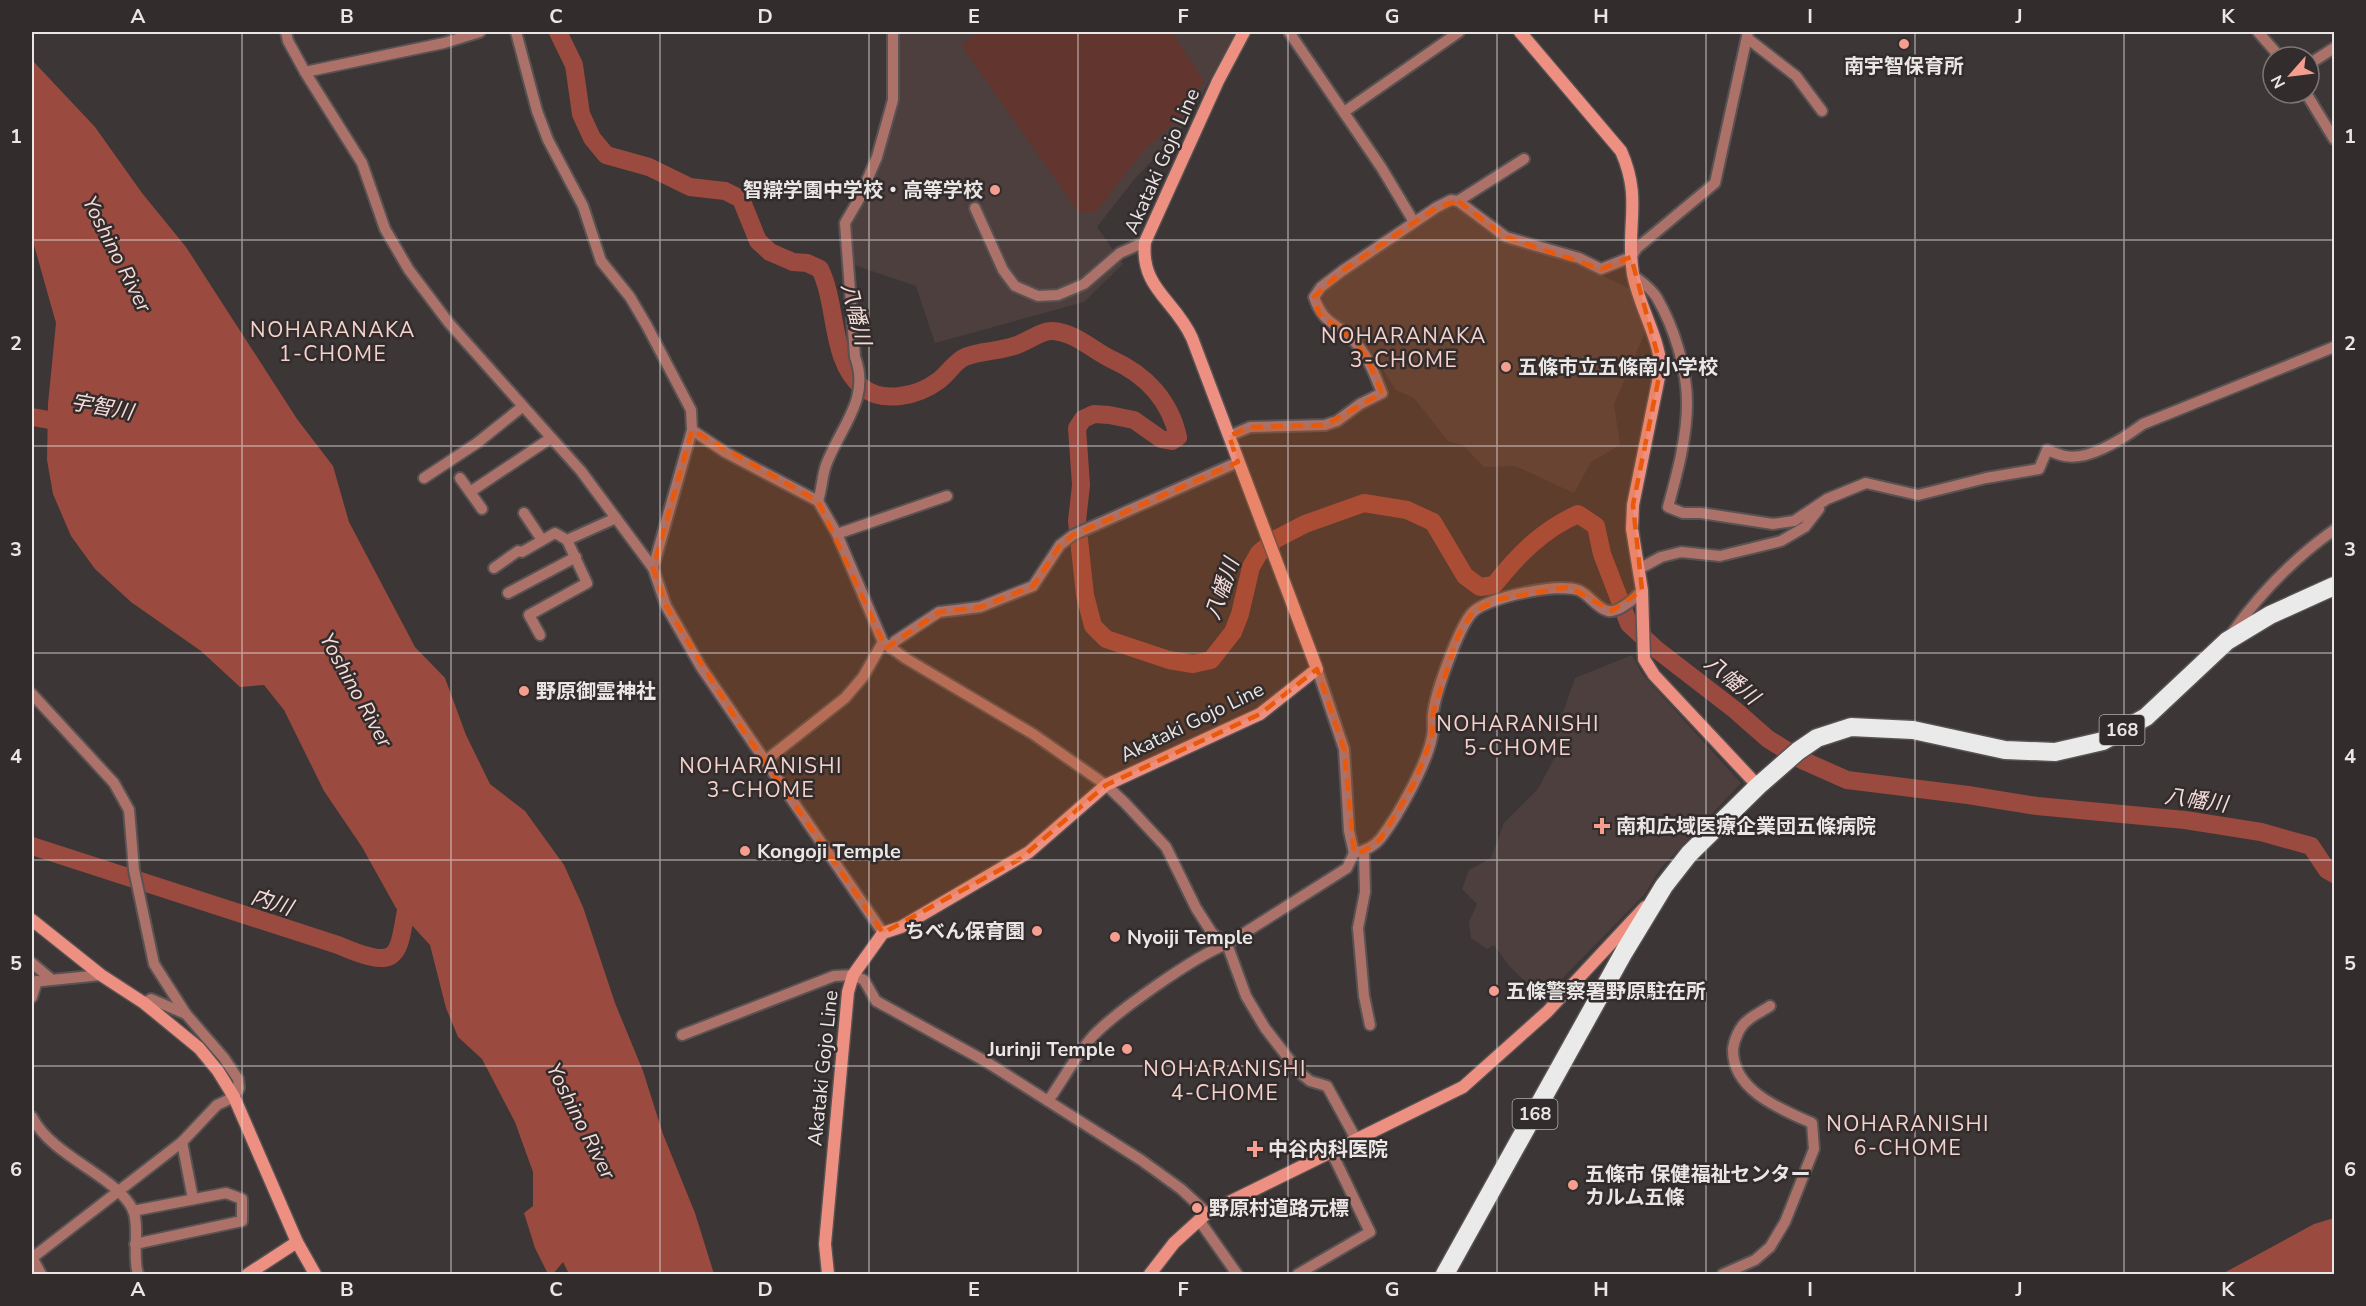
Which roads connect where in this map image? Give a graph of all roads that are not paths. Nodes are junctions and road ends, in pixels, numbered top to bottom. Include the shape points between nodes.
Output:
1 (286, 32) edge
2 (480, 32) edge
3 (516, 32) edge
4 (893, 32) edge
5 (1244, 32) edge
6 (1289, 32) edge
7 (1459, 32) edge
8 (1520, 32) edge
9 (2259, 32) edge
10 (1747, 35) edge
11 (2270, 45) edge
12 (2334, 48) edge
13 (2321, 56) edge
14 (305, 72) junction
15 (2313, 105) edge
16 (1822, 111) dead end
17 (1344, 112) junction
18 (2334, 139) edge
19 (1524, 159) dead end
20 (1458, 201) junction
21 (975, 208) dead end
22 (1414, 222) junction
23 (1145, 242) junction
24 (1631, 256) junction
25 (1634, 276) junction
26 (2334, 347) edge
27 (522, 406) junction
28 (692, 430) junction
29 (1229, 436) junction
30 (551, 438) junction
31 (1238, 462) junction
32 (460, 477) dead end
33 (424, 478) dead end
34 (470, 492) junction
35 (947, 496) dead end
36 (1827, 499) junction
37 (818, 501) junction
38 (482, 509) dead end
39 (524, 513) dead end
40 (616, 518) junction
41 (2334, 530) edge
42 (837, 534) junction
43 (542, 540) junction
44 (567, 540) junction
45 (576, 557) junction
46 (494, 568) dead end
47 (653, 568) junction
48 (1639, 569) junction
49 (2334, 586) edge
50 (1642, 591) junction
51 (508, 593) dead end
52 (540, 635) dead end
53 (2227, 641) junction
54 (887, 645) junction
55 (1317, 669) junction
56 (32, 694) edge
57 (765, 760) junction
58 (1106, 784) junction
59 (1758, 786) junction
60 (1359, 852) junction
61 (1664, 886) junction
62 (32, 920) edge
63 (883, 933) junction
64 (1227, 944) junction
65 (32, 963) edge
66 (101, 975) junction
67 (853, 975) junction
68 (51, 979) junction
69 (34, 981) edge
70 (32, 997) edge
71 (144, 1004) junction
72 (1770, 1006) dead end
73 (186, 1014) junction
74 (1371, 1025) dead end
75 (682, 1035) dead end
76 (234, 1097) junction
77 (1048, 1101) junction
78 (33, 1122) edge
79 (1356, 1139) junction
80 (182, 1142) junction
81 (1331, 1151) junction
82 (117, 1191) junction
83 (193, 1199) junction
84 (133, 1211) junction
85 (1203, 1216) junction
86 (297, 1242) junction
87 (135, 1244) junction
88 (32, 1257) edge
89 (135, 1274) edge
90 (41, 1275) edge
91 (249, 1275) edge
92 (315, 1275) edge
93 (828, 1275) edge
94 (1150, 1275) edge
95 (1237, 1275) edge
96 (1298, 1275) edge
97 (1445, 1275) edge
98 (1723, 1275) edge

1 - 14 street
2 - 14 street
3 - 28 street via 548,141 584,206 601,261 647,326 691,410
4 - 37 street via 893,100 877,157 845,223 855,357 861,374 854,412 825,468
5 - 23 street, Akataki Gojo Line
6 - 17 street
7 - 17 street
8 - 24 street via 1621,151 1631,173 1634,201
9 - 11 street
10 - 16 street via 1796,76
10 - 24 street via 1715,183
12 - 13 street
14 - 27 street via 362,164 385,229 409,270 449,323
15 - 18 street
17 - 22 street
19 - 20 street
20 - 22 street via 1451,200
20 - 24 street via 1506,237 1601,268
21 - 23 street via 1003,270 1015,286 1038,296 1058,295 1084,284 1120,253
22 - 29 street via 1321,286 1314,297 1319,314 1352,338 1367,358 1382,393 1325,425 1250,427
23 - 29 street, Akataki Gojo Line via 1145,269 1153,285 1186,323
24 - 25 street
25 - 36 street via 1656,296 1684,372 1687,404 1668,507 1683,513 1773,524 1794,521
25 - 48 street via 1661,367 1634,505 1632,529
26 - 36 street via 2143,424 2116,444 2076,456 2047,450 2039,469 1918,495 1866,483
27 - 30 street
27 - 33 street
28 - 37 street
28 - 47 street
29 - 31 street, Akataki Gojo Line
30 - 34 street
30 - 40 street
31 - 54 street via 1073,535 1060,545 1033,586 980,607 939,612
31 - 55 street, Akataki Gojo Line
32 - 34 street
34 - 38 street
35 - 42 street
36 - 48 street via 1805,526 1781,541 1720,556 1681,552
37 - 42 street
39 - 43 street
40 - 44 street
40 - 47 street
41 - 53 street via 2279,574
42 - 54 street
43 - 44 street via 555,533
43 - 46 street
44 - 45 street
45 - 51 street
45 - 52 street via 587,583 529,615
47 - 57 street via 666,606 701,667
48 - 50 street
49 - 53 highway, 168 via 2270,615
50 - 59 street via 1644,659 1654,675
50 - 60 street via 1616,609 1606,610 1569,587 1500,599 1473,612 1458,636 1433,713 1432,737 1414,784 1380,840
53 - 59 highway, 168 via 2146,717 2103,741 2055,752 2005,750 1913,730 1851,727 1817,738
54 - 57 street via 845,698
54 - 58 street via 1033,734
55 - 58 street, Akataki Gojo Line via 1260,714
55 - 60 street via 1344,749 1349,831
56 - 73 street via 114,783 129,810 134,870 153,964
57 - 63 street
58 - 63 street, Akataki Gojo Line via 1029,852 901,927
58 - 64 street via 1166,847 1212,933
59 - 61 highway, 168 via 1689,854
60 - 64 street via 1347,868
60 - 74 street via 1365,892 1358,928 1364,996
61 - 79 street via 1547,1012 1463,1087
61 - 97 highway, 168
62 - 66 street
63 - 67 street, Akataki Gojo Line
64 - 77 street via 1208,951 1094,1036
64 - 79 street via 1246,996 1265,1028 1299,1072 1310,1081 1327,1086
65 - 68 street
66 - 68 street
66 - 71 street
67 - 75 street via 834,976
67 - 77 street via 864,980 876,1001 986,1061
67 - 93 street, Akataki Gojo Line via 846,1010 825,1244
68 - 69 street
69 - 70 street
71 - 73 street via 151,999
71 - 76 street via 199,1048
72 - 98 street via 1745,1022 1734,1042 1733,1061 1746,1084 1776,1107 1812,1123 1814,1149 1785,1221 1770,1247 1755,1260
73 - 76 street via 238,1079 240,1088
76 - 80 street via 217,1105
76 - 86 street
77 - 85 street via 1181,1189
78 - 82 street via 60,1150
79 - 81 street
80 - 82 street
80 - 83 street
81 - 85 street
81 - 96 street via 1370,1232
82 - 84 street
82 - 88 street
83 - 84 street
83 - 87 street via 226,1193 242,1198 242,1221
84 - 87 street
85 - 94 street via 1174,1243
85 - 95 street
86 - 91 street
86 - 92 street
87 - 89 street
88 - 90 street

